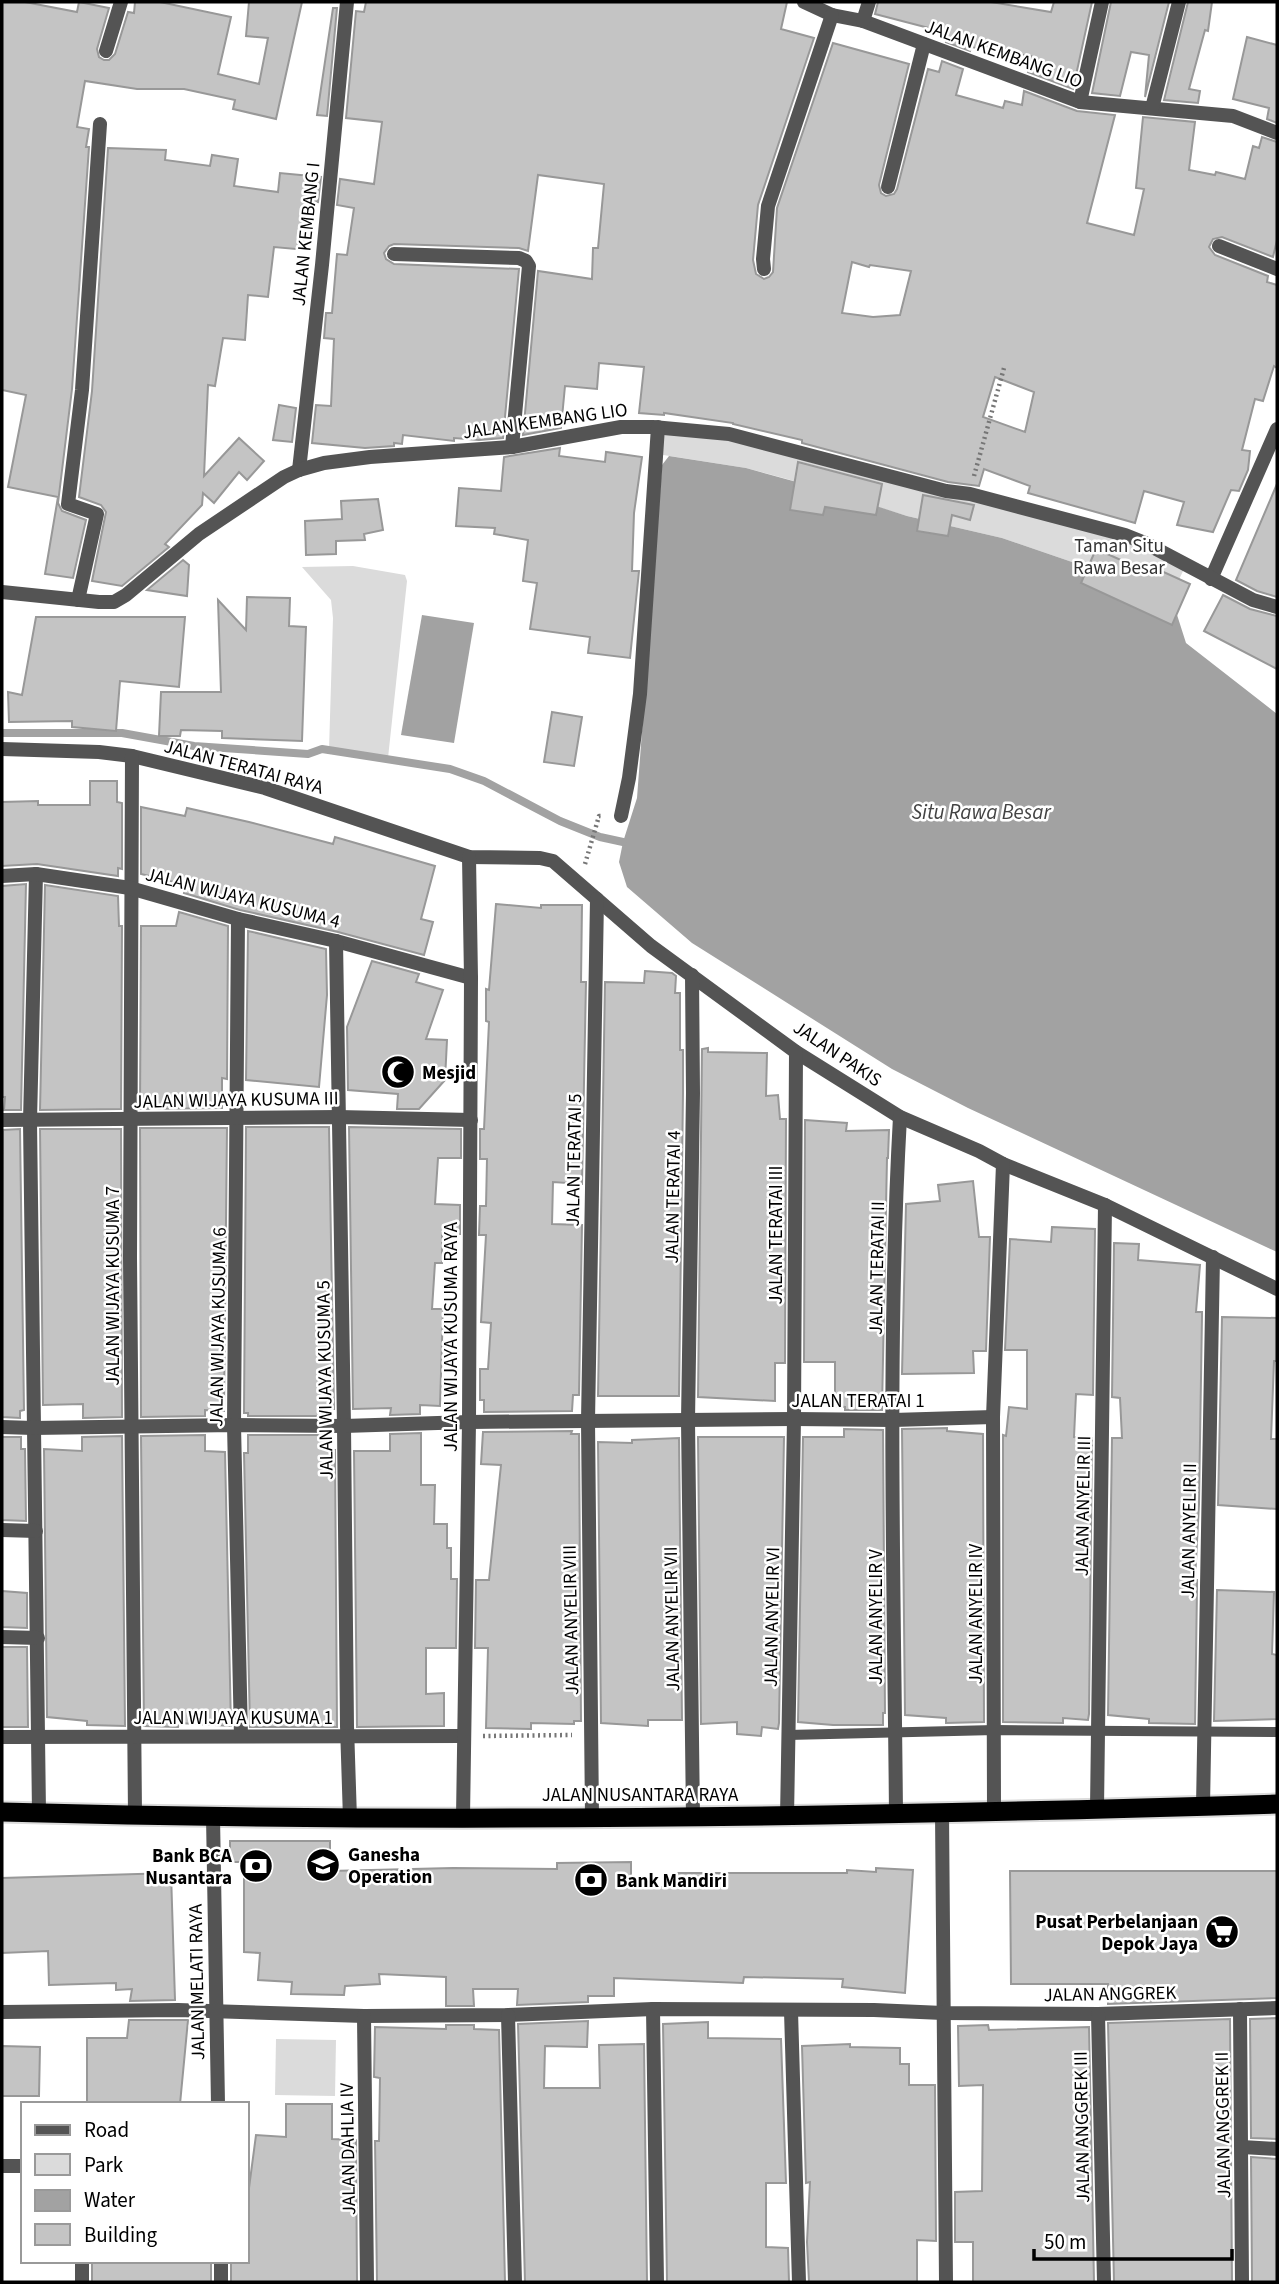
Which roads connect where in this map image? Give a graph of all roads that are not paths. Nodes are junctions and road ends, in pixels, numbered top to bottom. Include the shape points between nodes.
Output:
1 (121, 2) edge
2 (347, 2) edge
3 (804, 2) edge
4 (869, 2) edge
5 (1102, 2) edge
6 (1179, 2) edge
7 (832, 15) junction
8 (863, 21) junction
9 (924, 44) junction
10 (106, 51) dead end
11 (1080, 102) junction
12 (1152, 108) junction
13 (100, 124) dead end
14 (1277, 133) edge
15 (888, 187) dead end
16 (1219, 246) dead end
17 (394, 254) dead end
18 (1277, 269) edge
19 (764, 270) dead end
20 (658, 427) junction
21 (1277, 429) edge
22 (512, 447) junction
23 (299, 470) junction
24 (1210, 579) junction
25 (2, 592) edge
26 (78, 600) junction
27 (1277, 607) edge
28 (2, 749) edge
29 (132, 756) junction
30 (621, 816) dead end
31 (469, 857) junction
32 (36, 874) junction
33 (2, 876) edge
34 (130, 888) junction
35 (597, 899) junction
36 (238, 919) junction
37 (336, 941) junction
38 (691, 975) junction
39 (471, 978) junction
40 (796, 1052) junction
41 (238, 1117) junction
42 (339, 1117) junction
43 (900, 1117) junction
44 (132, 1119) junction
45 (2, 1120) edge
46 (30, 1121) junction
47 (471, 1121) junction
48 (1003, 1164) junction
49 (1105, 1205) junction
50 (1213, 1257) junction
51 (1277, 1289) edge
52 (993, 1417) junction
53 (794, 1419) junction
54 (893, 1420) junction
55 (688, 1421) junction
56 (469, 1422) junction
57 (588, 1422) junction
58 (234, 1425) junction
59 (344, 1426) junction
60 (2, 1427) edge
61 (132, 1427) junction
62 (33, 1428) junction
63 (2, 1530) edge
64 (36, 1531) junction
65 (2, 1637) edge
66 (37, 1638) junction
67 (995, 1730) junction
68 (1098, 1731) junction
69 (1204, 1732) junction
70 (1277, 1732) edge
71 (895, 1733) junction
72 (788, 1735) junction
73 (38, 1736) junction
74 (134, 1736) junction
75 (241, 1736) junction
76 (347, 1736) junction
77 (464, 1736) junction
78 (2, 1737) edge
79 (1277, 1804) edge
80 (1203, 1806) junction
81 (1097, 1808) junction
82 (995, 1811) junction
83 (2, 1812) edge
84 (39, 1813) junction
85 (942, 1813) junction
86 (896, 1814) junction
87 (135, 1815) junction
88 (213, 1816) junction
89 (787, 1816) junction
90 (463, 1817) junction
91 (592, 1817) junction
92 (693, 1818) junction
93 (350, 1819) junction
94 (1277, 2008) edge
95 (653, 2009) junction
96 (1240, 2009) junction
97 (215, 2011) junction
98 (791, 2011) junction
99 (2, 2012) edge
100 (943, 2013) junction
101 (1098, 2014) junction
102 (508, 2015) junction
103 (364, 2016) junction
104 (218, 2102) edge
105 (1242, 2147) junction
106 (1277, 2149) edge
107 (2, 2166) edge
108 (21, 2166) edge
109 (82, 2263) edge
110 (221, 2263) edge
111 (82, 2282) edge
112 (221, 2282) edge
113 (367, 2282) edge
114 (515, 2282) edge
115 (657, 2282) edge
116 (799, 2282) edge
117 (946, 2282) edge
118 (1104, 2282) edge
119 (1242, 2282) edge

1 - 10 street
2 - 23 street, JALAN KEMBANG I
3 - 7 street, JALAN KEMBANG LIO
4 - 8 street
5 - 11 street
6 - 12 street
7 - 8 street, JALAN KEMBANG LIO
7 - 19 street via 768,206
8 - 9 street, JALAN KEMBANG LIO
9 - 11 street, JALAN KEMBANG LIO
9 - 15 street
11 - 12 street, JALAN KEMBANG LIO
12 - 14 street, JALAN KEMBANG LIO via 1233,116
13 - 26 street via 82,390 68,504 97,514
16 - 18 street
17 - 22 street via 526,261
20 - 22 street, JALAN KEMBANG LIO via 621,427
20 - 24 street, JALAN KEMBANG LIO via 729,434 1113,531
20 - 30 street via 640,694
21 - 24 street
22 - 23 street, JALAN KEMBANG LIO via 370,457
23 - 26 street, JALAN KEMBANG LIO via 199,534 126,595 114,602
24 - 27 street, JALAN KEMBANG LIO
25 - 26 street, JALAN KEMBANG LIO
28 - 29 street, JALAN TERATAI RAYA
29 - 31 street, JALAN TERATAI RAYA via 265,788
29 - 34 street, JALAN WIJAYA KUSUMA 7
31 - 35 street, JALAN PAKIS via 553,861
31 - 39 street, JALAN WIJAYA KUSUMA RAYA
32 - 33 street, JALAN WIJAYA KUSUMA 4
32 - 34 street, JALAN WIJAYA KUSUMA 4
32 - 46 street
34 - 36 street, JALAN WIJAYA KUSUMA 4
34 - 44 street, JALAN WIJAYA KUSUMA 7
35 - 38 street, JALAN PAKIS
35 - 57 street, JALAN TERATAI 5
36 - 37 street, JALAN WIJAYA KUSUMA 4
36 - 41 street, JALAN WIJAYA KUSUMA 6
37 - 39 street, JALAN WIJAYA KUSUMA 4
37 - 42 street, JALAN WIJAYA KUSUMA 5
38 - 40 street, JALAN PAKIS
38 - 55 street, JALAN TERATAI 4
39 - 47 street, JALAN WIJAYA KUSUMA RAYA
40 - 43 street, JALAN PAKIS
40 - 53 street, JALAN TERATAI III
41 - 42 street, JALAN WIJAYA KUSUMA III
41 - 44 street, JALAN WIJAYA KUSUMA III
41 - 58 street, JALAN WIJAYA KUSUMA 6
42 - 47 street, JALAN WIJAYA KUSUMA III
42 - 59 street, JALAN WIJAYA KUSUMA 5
43 - 48 street, JALAN PAKIS
43 - 54 street, JALAN TERATAI II
44 - 46 street, JALAN WIJAYA KUSUMA III
44 - 61 street, JALAN WIJAYA KUSUMA 7
45 - 46 street, JALAN WIJAYA KUSUMA III
46 - 62 street
47 - 56 street, JALAN WIJAYA KUSUMA RAYA
48 - 49 street, JALAN PAKIS
48 - 52 street
49 - 50 street, JALAN PAKIS
49 - 68 street, JALAN ANYELIR III
50 - 51 street, JALAN PAKIS
50 - 69 street, JALAN ANYELIR II
52 - 54 street, JALAN TERATAI 1
52 - 67 street, JALAN ANYELIR IV
53 - 54 street, JALAN TERATAI 1
53 - 55 street, JALAN TERATAI 1
53 - 72 street, JALAN ANYELIR VI
54 - 71 street, JALAN ANYELIR V
55 - 57 street, JALAN TERATAI 1
55 - 92 street, JALAN ANYELIR VII
56 - 57 street, JALAN TERATAI 1
56 - 59 street, JALAN TERATAI 1
56 - 77 street, JALAN WIJAYA KUSUMA RAYA
57 - 91 street, JALAN ANYELIR VIII
58 - 59 street, JALAN TERATAI 1
58 - 61 street, JALAN TERATAI 1
58 - 75 street, JALAN WIJAYA KUSUMA 6
59 - 76 street, JALAN WIJAYA KUSUMA 5
60 - 62 street, JALAN TERATAI 1
61 - 62 street, JALAN TERATAI 1
61 - 74 street, JALAN WIJAYA KUSUMA 7
62 - 64 street
63 - 64 street
64 - 66 street
65 - 66 street
66 - 73 street
67 - 68 lane
67 - 71 lane
67 - 82 street, JALAN ANYELIR IV
68 - 69 lane
68 - 81 street, JALAN ANYELIR III
69 - 70 lane
69 - 80 street, JALAN ANYELIR II
71 - 72 lane
71 - 86 street, JALAN ANYELIR V
72 - 89 street, JALAN ANYELIR VI
73 - 74 street, JALAN WIJAYA KUSUMA 1
73 - 78 street, JALAN WIJAYA KUSUMA 1
73 - 84 street
74 - 75 street, JALAN WIJAYA KUSUMA 1
74 - 87 street, JALAN WIJAYA KUSUMA 7
75 - 76 street, JALAN WIJAYA KUSUMA 1
76 - 77 street, JALAN WIJAYA KUSUMA 1
76 - 93 street, JALAN WIJAYA KUSUMA 5
77 - 90 street, JALAN WIJAYA KUSUMA RAYA
79 - 80 highway, JALAN NUSANTARA RAYA
80 - 81 highway, JALAN NUSANTARA RAYA
81 - 82 highway, JALAN NUSANTARA RAYA
82 - 85 highway, JALAN NUSANTARA RAYA
83 - 84 highway, JALAN NUSANTARA RAYA
84 - 87 highway, JALAN NUSANTARA RAYA
85 - 86 highway, JALAN NUSANTARA RAYA
85 - 100 street
86 - 89 highway, JALAN NUSANTARA RAYA
87 - 88 highway, JALAN NUSANTARA RAYA
88 - 93 highway, JALAN NUSANTARA RAYA
88 - 97 street, JALAN MELATI RAYA
89 - 92 highway, JALAN NUSANTARA RAYA
90 - 91 highway, JALAN NUSANTARA RAYA
90 - 93 highway, JALAN NUSANTARA RAYA
91 - 92 highway, JALAN NUSANTARA RAYA
94 - 96 street, JALAN ANGGREK
95 - 98 street, JALAN ANGGREK
95 - 102 street, JALAN ANGGREK
95 - 115 street
96 - 101 street, JALAN ANGGREK
96 - 105 street, JALAN ANGGREK II
97 - 99 street, JALAN ANGGREK
97 - 103 street, JALAN ANGGREK
97 - 104 street, JALAN MELATI RAYA
98 - 100 street, JALAN ANGGREK
98 - 116 street
100 - 101 street, JALAN ANGGREK
100 - 117 street
101 - 118 street, JALAN ANGGREK III
102 - 103 street, JALAN ANGGREK
102 - 114 street
103 - 113 street, JALAN DAHLIA IV
105 - 106 street
105 - 119 street, JALAN ANGGREK II
107 - 108 street
109 - 111 street
110 - 112 street

